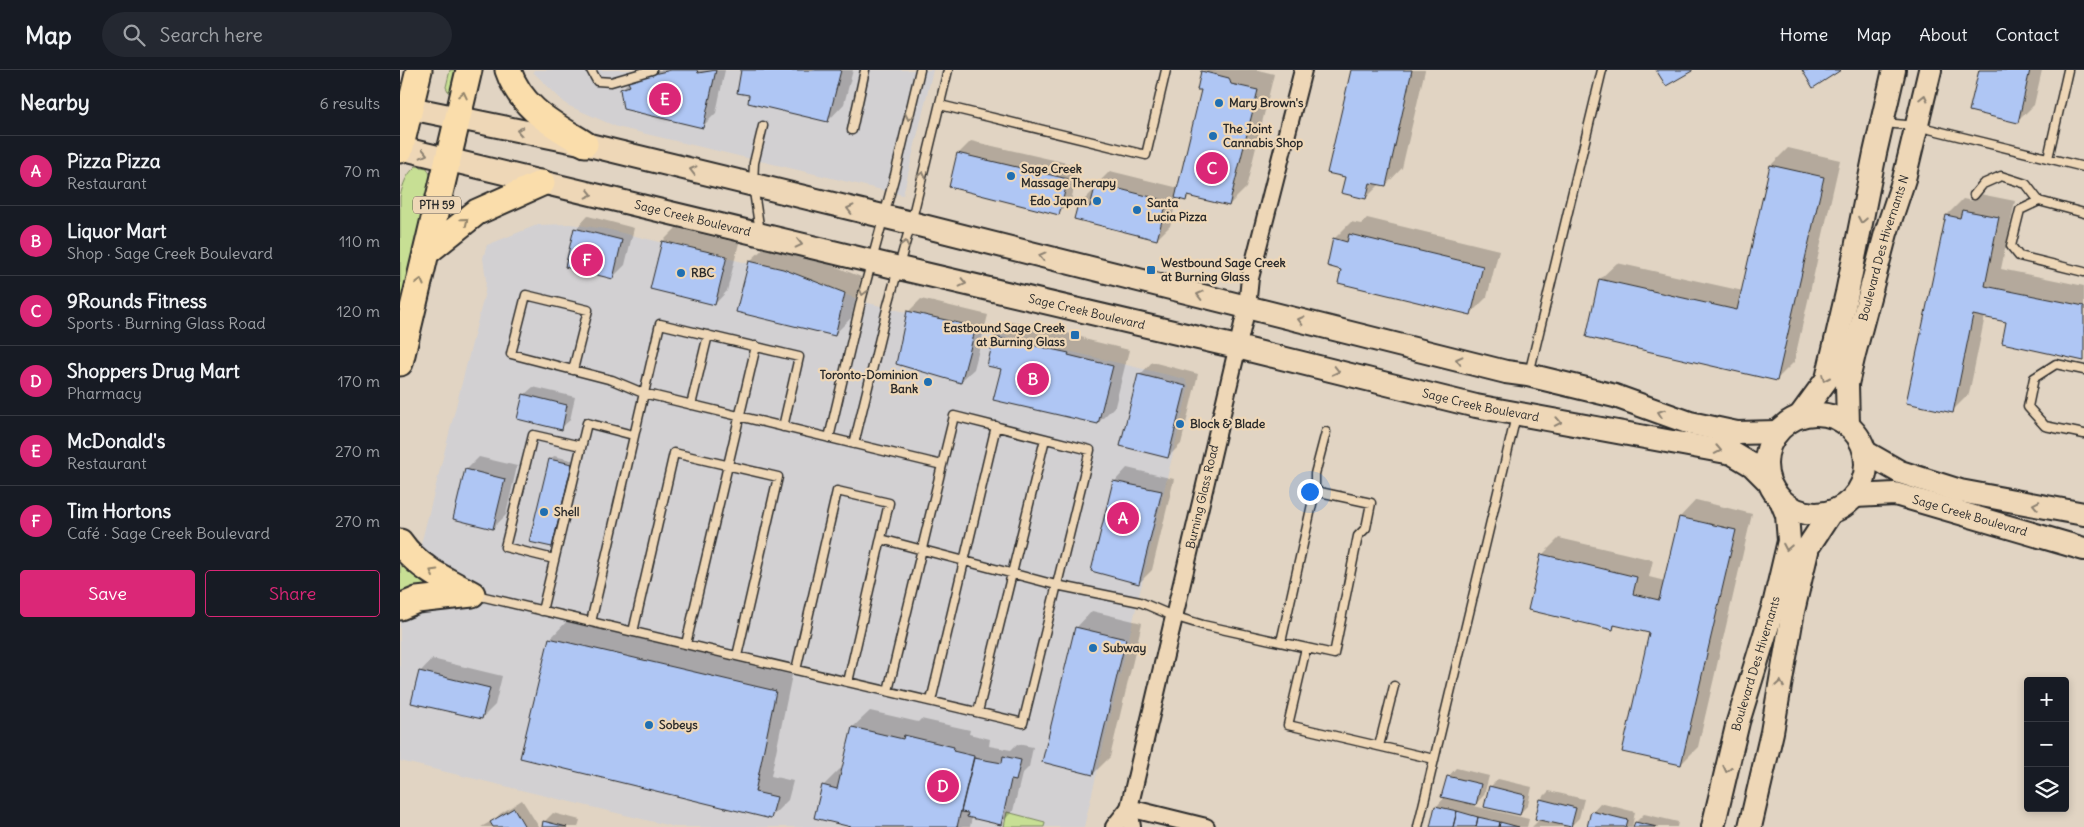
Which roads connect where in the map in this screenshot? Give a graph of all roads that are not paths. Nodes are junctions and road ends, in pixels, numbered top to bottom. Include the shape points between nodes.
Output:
1 (419, 70) edge
2 (469, 70) edge
3 (508, 70) edge
4 (591, 70) edge
5 (652, 70) edge
6 (865, 70) edge
7 (920, 70) edge
8 (948, 70) edge
9 (1166, 70) edge
10 (1303, 70) edge
11 (1602, 70) edge
12 (1894, 70) edge
13 (1930, 70) edge
14 (2068, 70) edge
15 (940, 105) junction
16 (410, 108) junction
17 (458, 119) junction
18 (1882, 122) junction
19 (763, 126) dead end
20 (1917, 126) junction
21 (852, 130) dead end
22 (585, 144) junction
23 (400, 149) edge
24 (2048, 158) junction
25 (447, 159) junction
26 (2084, 168) edge
27 (542, 183) junction
28 (753, 185) junction
29 (1974, 195) dead end
30 (2038, 201) junction
31 (2084, 213) edge
32 (884, 217) junction
33 (911, 223) junction
34 (760, 235) junction
35 (427, 252) junction
36 (872, 261) junction
37 (898, 268) junction
38 (2084, 272) edge
39 (1247, 307) junction
40 (708, 335) junction
41 (756, 346) junction
42 (1238, 347) junction
43 (400, 363) edge
44 (573, 370) junction
45 (2084, 370) edge
46 (1528, 375) junction
47 (643, 393) junction
48 (691, 405) junction
49 (1516, 414) junction
50 (739, 416) junction
51 (1800, 416) junction
52 (1848, 425) junction
53 (996, 426) junction
54 (783, 427) junction
55 (1326, 432) dead end
56 (1777, 432) junction
57 (2084, 434) edge
58 (633, 435) junction
59 (829, 438) junction
60 (1045, 438) junction
61 (854, 444) junction
62 (581, 446) junction
63 (1865, 452) junction
64 (728, 465) junction
65 (942, 465) junction
66 (1768, 481) junction
67 (1315, 490) junction
68 (1854, 496) junction
69 (1781, 500) junction
70 (1831, 512) junction
71 (2084, 514) edge
72 (881, 539) junction
73 (400, 542) edge
74 (2084, 549) edge
75 (922, 550) junction
76 (554, 559) junction
77 (964, 561) junction
78 (1012, 573) junction
79 (1056, 585) junction
80 (472, 594) junction
81 (400, 607) edge
82 (542, 611) junction
83 (1173, 616) junction
84 (591, 622) junction
85 (633, 632) junction
86 (1281, 642) junction
87 (686, 644) junction
88 (1306, 648) junction
89 (737, 656) junction
90 (796, 670) junction
91 (848, 682) junction
92 (1394, 686) dead end
93 (888, 691) junction
94 (931, 701) junction
95 (978, 712) junction
96 (1379, 746) junction
97 (1434, 759) junction
98 (1128, 808) junction
99 (1114, 827) edge
100 (1132, 827) edge
101 (1206, 827) edge
102 (1418, 827) edge
103 (1713, 827) edge
104 (1750, 827) edge

1 - 16 main road
17 -> 2 main road, PTH 59
3 - 22 main road via 513,84 536,114
4 - 5 lane via 597,81 611,82
6 - 21 lane
7 -> 32 lane
8 - 15 lane
9 - 15 lane via 1146,154
10 - 39 street, Burning Glass Road via 1250,278
11 - 46 lane
12 - 18 street, Boulevard Des Hivernants N
20 -> 13 street, Boulevard Des Hivernants N
14 - 24 lane
33 -> 15 lane
16 - 17 street
16 - 23 main road
22 -> 17 street
17 - 25 main road, PTH 59
18 - 20 lane
18 -> 51 street, Boulevard Des Hivernants N via 1827,379
19 - 28 lane via 754,163
20 - 24 lane
20 - 52 street, Boulevard Des Hivernants N via 1847,384
28 -> 22 street
23 -> 25 street, Sage Creek Boulevard
24 - 26 lane
25 - 27 street, Sage Creek Boulevard
25 - 35 main road, PTH 59
27 -> 34 street, Sage Creek Boulevard
35 -> 27 main road via 477,212
32 -> 28 street
28 - 34 lane
29 - 30 lane via 1983,184 2001,176 2026,184
30 - 31 lane
30 - 38 lane via 2020,210 2011,246 2019,256
32 - 33 street
32 - 36 lane
37 -> 33 lane
39 -> 33 street
34 -> 36 street, Sage Creek Boulevard
43 -> 35 main road, PTH 59
36 - 37 street, Sage Creek Boulevard
36 -> 59 lane
37 -> 42 street, Sage Creek Boulevard
37 - 61 lane
39 - 42 street, Burning Glass Road
46 -> 39 street
40 - 41 lane
40 - 47 lane via 660,324
40 - 48 lane
41 - 50 lane
41 - 54 lane via 799,357
42 -> 49 street, Sage Creek Boulevard
42 - 83 street, Burning Glass Road
44 - 44 lane via 511,354 526,294 588,310
44 - 47 lane via 612,380
45 - 57 lane via 2056,364 2041,373 2034,378 2028,407 2045,426
56 -> 46 street via 1737,433 1690,423 1615,396
47 - 48 lane
47 - 58 lane
48 - 50 lane
49 -> 66 street, Sage Creek Boulevard via 1732,453 1752,465
49 - 97 lane
50 - 54 lane
50 - 64 lane
51 - 52 street via 1830,415
51 - 56 street
52 - 63 street via 1859,437
53 - 60 lane
53 - 65 lane via 954,416
53 - 77 lane
54 - 59 lane
55 - 67 lane via 1315,474
56 - 66 street via 1765,460
58 - 62 lane via 587,423
58 - 84 lane
59 - 61 lane
60 - 78 lane
60 - 79 lane via 1090,450
61 - 65 lane
62 - 76 lane
62 - 76 lane via 534,435 505,547
63 - 68 street via 1866,471
71 -> 63 street, Sage Creek Boulevard via 1960,491 1900,472
64 - 85 lane via 674,453
64 - 87 lane
64 - 89 lane via 778,477
65 - 75 lane
66 - 69 street
67 - 86 lane
67 - 88 lane via 1370,503 1366,528 1358,536 1334,654
68 - 70 street
68 - 74 street, Sage Creek Boulevard via 1895,494
69 - 70 street via 1789,507 1809,514
69 -> 103 street, Boulevard Des Hivernants via 1787,515 1789,541 1774,605 1738,722
104 -> 70 street, Boulevard Des Hivernants via 1808,546
72 - 75 lane
72 - 90 lane via 890,503 837,491
72 - 91 lane
80 -> 73 main road via 423,567
75 - 77 lane
75 - 93 lane
76 - 82 lane
77 - 78 lane
77 - 94 lane
78 - 79 lane
78 - 95 lane
79 - 83 lane via 1140,602
79 - 95 lane via 1023,722
80 - 81 main road via 416,600
80 - 82 lane
82 - 84 lane
83 - 86 lane
83 - 98 street, Burning Glass Road
84 - 85 lane
85 - 87 lane
86 - 88 lane
87 - 89 lane
88 - 96 lane via 1288,725
89 - 90 lane
90 - 91 lane
91 - 93 lane
92 - 96 lane
93 - 94 lane
94 - 95 lane
96 - 97 lane
97 - 102 lane
98 - 99 street, Burning Glass Road
98 - 100 street, Burning Glass Road
98 - 101 street

